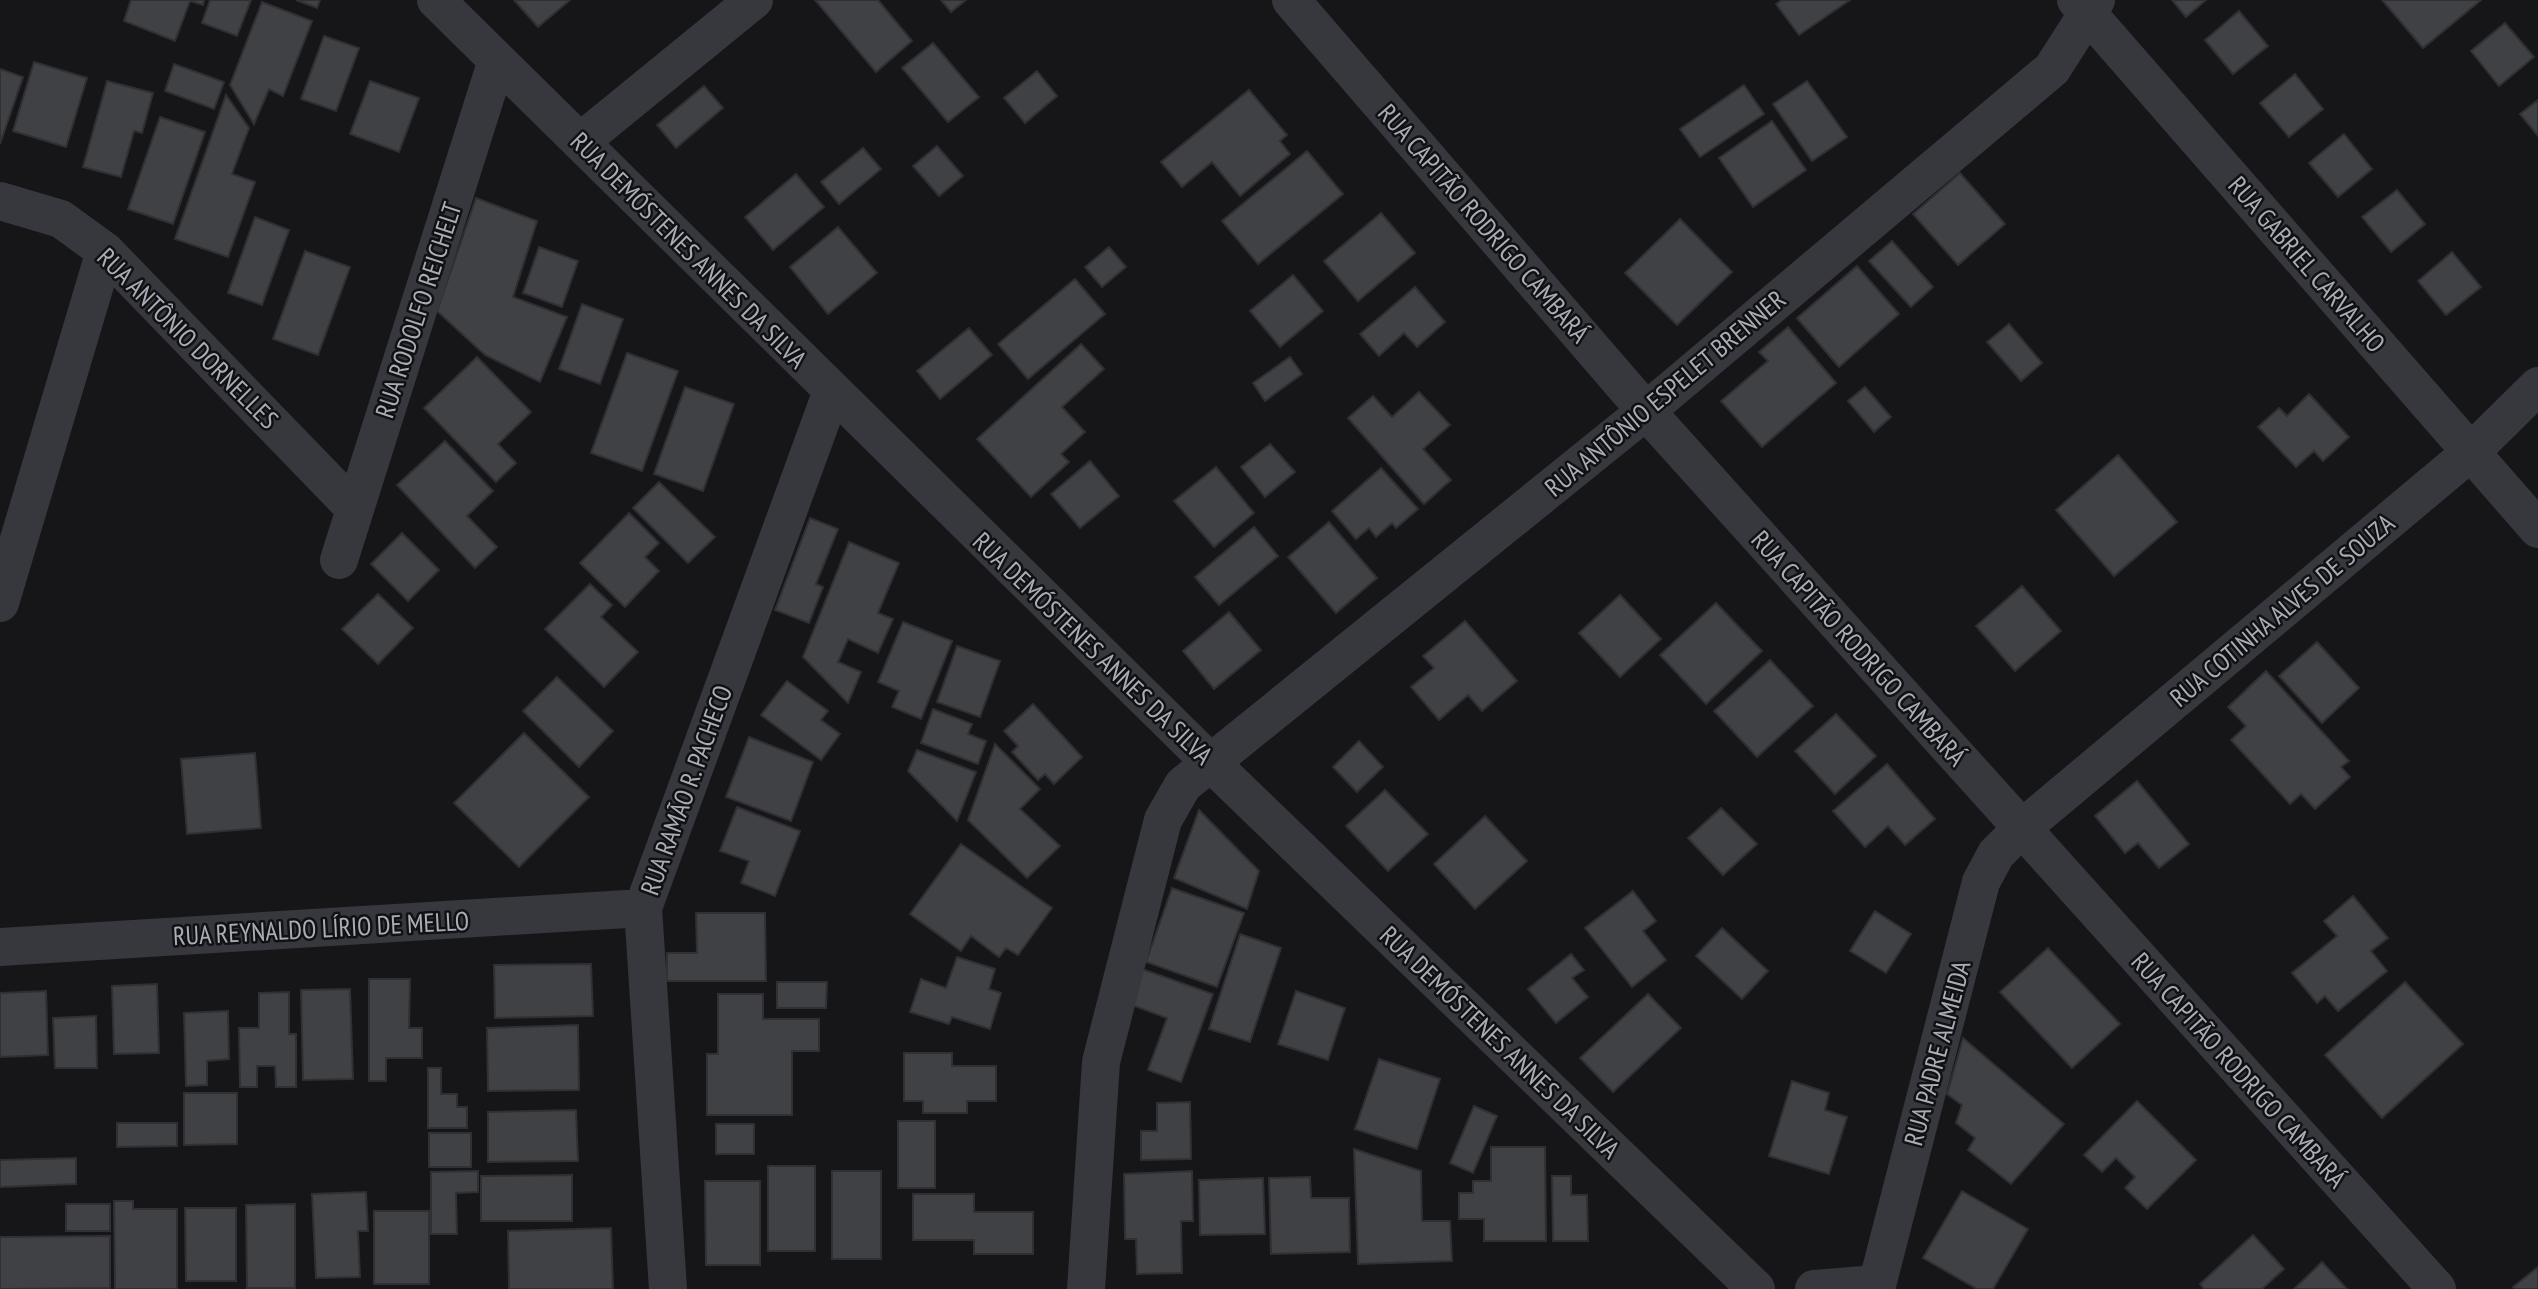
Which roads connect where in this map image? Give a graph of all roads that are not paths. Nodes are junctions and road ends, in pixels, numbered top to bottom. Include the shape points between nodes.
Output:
1 (436, 0) edge
2 (754, 0) edge
3 (1291, 0) edge
4 (2087, 5) edge
5 (497, 60) junction
6 (580, 142) junction
7 (0, 201) edge
8 (106, 251) junction
9 (2538, 386) edge
10 (832, 391) junction
11 (1646, 411) junction
12 (2471, 452) junction
13 (355, 509) junction
14 (2538, 529) edge
15 (339, 560) dead end
16 (0, 603) edge
17 (1212, 764) junction
18 (2021, 829) junction
19 (643, 908) junction
20 (0, 947) edge
21 (1876, 1287) edge
22 (668, 1289) edge
23 (1086, 1289) edge
24 (1756, 1289) edge
25 (1814, 1289) edge
26 (2437, 1289) edge

1 - 5 street, RUA DEMÓSTENES ANNES DA SILVA
2 - 6 street
3 - 11 street, RUA CAPITÃO RODRIGO CAMBARÁ
4 - 11 street, RUA ANTÔNIO ESPELET BRENNER via 2052,69
4 - 12 street, RUA GABRIEL CARVALHO
5 - 6 street, RUA DEMÓSTENES ANNES DA SILVA
5 - 13 street, RUA RODOLFO REICHELT
6 - 10 street, RUA DEMÓSTENES ANNES DA SILVA
7 - 8 street, RUA ANTÔNIO DORNELLES via 61,219
8 - 13 street, RUA ANTÔNIO DORNELLES
8 - 16 street
9 - 12 street, RUA COTINHA ALVES DE SOUZA
10 - 17 street, RUA DEMÓSTENES ANNES DA SILVA
10 - 19 street, RUA RAMÃO R. PACHECO
11 - 17 street, RUA ANTÔNIO ESPELET BRENNER
11 - 18 street, RUA CAPITÃO RODRIGO CAMBARÁ
12 - 14 street, RUA GABRIEL CARVALHO
12 - 18 street, RUA COTINHA ALVES DE SOUZA
13 - 15 street, RUA RODOLFO REICHELT
17 - 23 street, RUA ANTÔNIO ESPELET BRENNER via 1182,785 1163,820 1101,1062
17 - 24 street, RUA DEMÓSTENES ANNES DA SILVA
18 - 21 street, RUA PADRE ALMEIDA via 1996,854 1981,882
18 - 26 street, RUA CAPITÃO RODRIGO CAMBARÁ
19 - 20 street, RUA REYNALDO LÍRIO DE MELLO
19 - 22 street, RUA RAMÃO R. PACHECO
21 - 25 street

